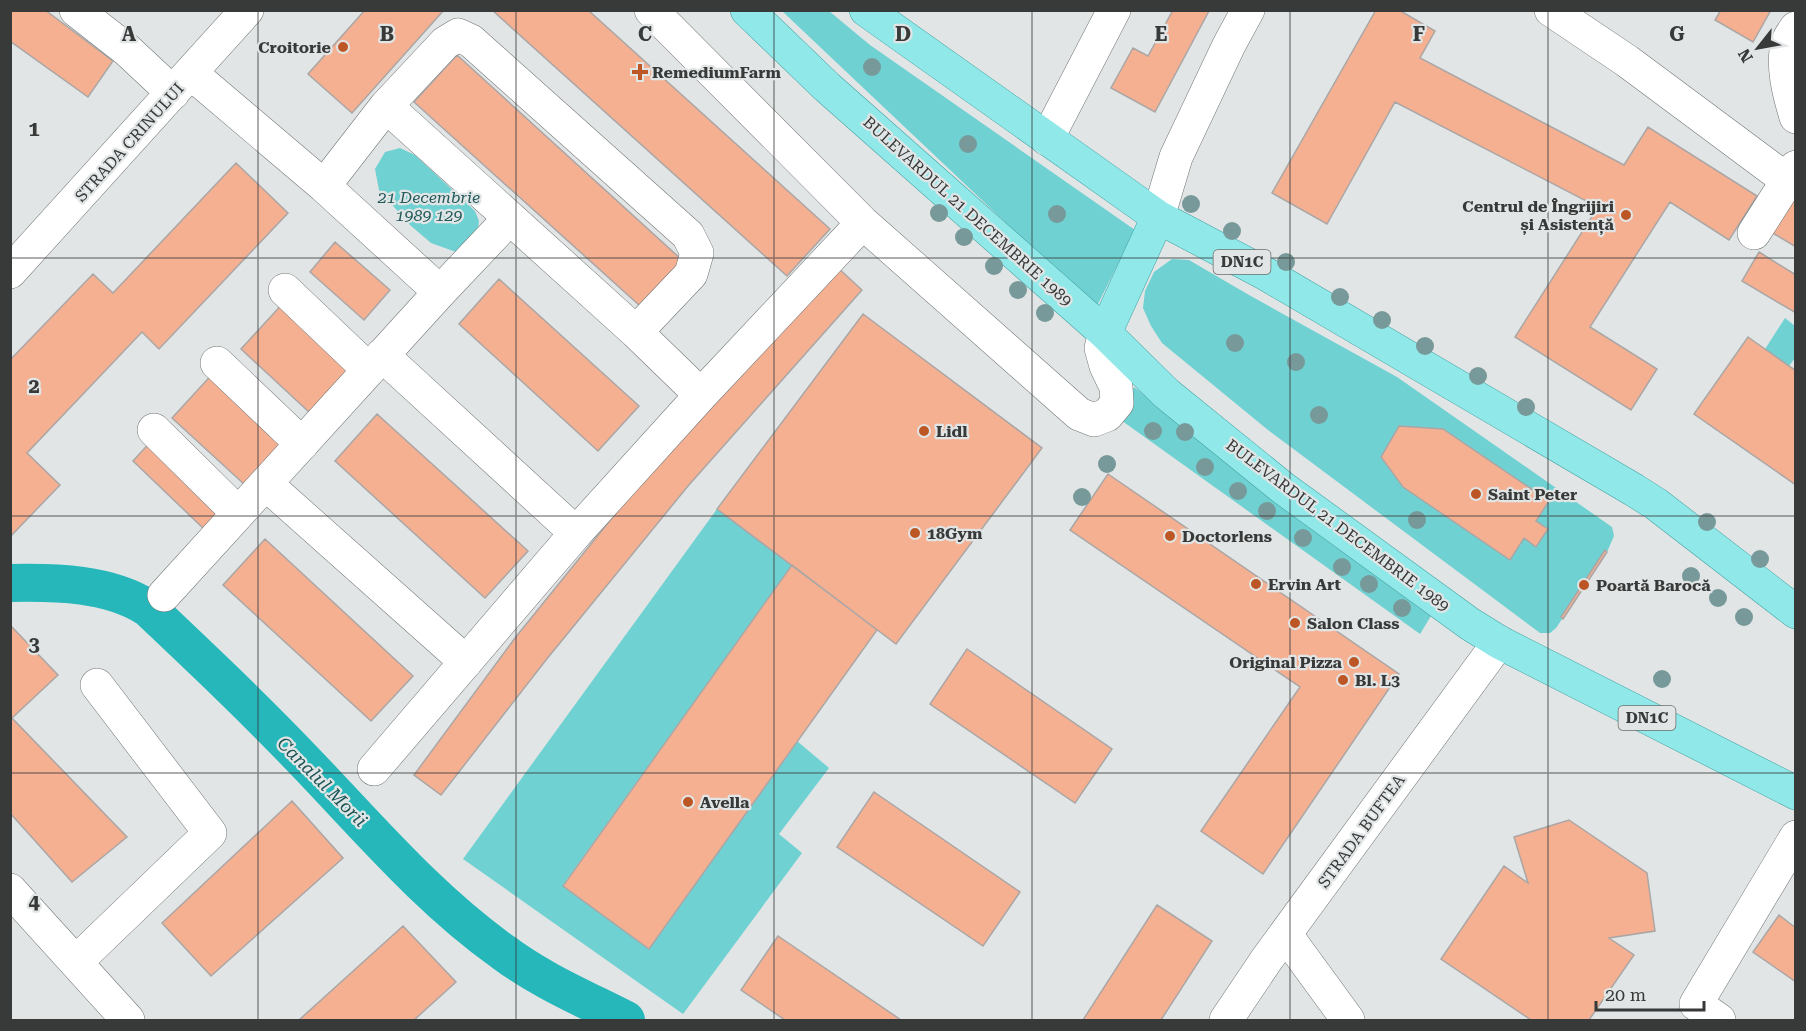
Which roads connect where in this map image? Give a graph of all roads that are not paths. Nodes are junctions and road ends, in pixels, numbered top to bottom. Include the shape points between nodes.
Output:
1 (76, 10) edge
2 (247, 10) edge
3 (651, 10) edge
4 (747, 10) edge
5 (866, 10) edge
6 (1114, 10) edge
7 (1248, 10) edge
8 (1551, 10) edge
9 (1796, 28) edge
10 (182, 83) junction
11 (386, 106) junction
12 (1796, 117) edge
13 (1047, 139) junction
14 (1791, 173) edge
15 (324, 186) junction
16 (510, 218) junction
17 (1158, 218) junction
18 (862, 222) junction
19 (1754, 232) dead end
20 (10, 272) edge
21 (285, 290) dead end
22 (440, 292) junction
23 (636, 332) junction
24 (1105, 333) junction
25 (217, 363) dead end
26 (376, 363) junction
27 (701, 395) junction
28 (154, 430) dead end
29 (302, 444) junction
30 (266, 484) junction
31 (238, 513) junction
32 (576, 533) junction
33 (164, 595) dead end
34 (1796, 612) edge
35 (1499, 642) junction
36 (466, 662) junction
37 (97, 685) dead end
38 (1796, 766) edge
39 (374, 768) dead end
40 (1758, 773) junction
41 (1796, 793) edge
42 (1796, 837) edge
43 (10, 890) edge
44 (1286, 934) junction
45 (76, 962) junction
46 (128, 1020) edge
47 (1226, 1020) edge
48 (1348, 1020) edge
49 (1719, 1020) edge

1 - 10 street via 127,50
2 - 10 street, STRADA CRINULUI
3 - 18 street
4 - 24 main road, BULEVARDUL 21 DECEMBRIE 1989 / DN1C via 827,87
5 - 13 main road, DN1C
6 - 13 street
7 - 17 street via 1176,157
8 - 14 street
9 - 12 street via 1788,40 1785,68
10 - 15 street
10 - 20 street, STRADA CRINULUI
11 - 15 street
11 - 16 street
11 - 23 street via 445,43 458,35 471,41 688,235 697,253 691,274
13 - 17 main road, DN1C
14 - 19 street
15 - 22 street
16 - 22 street
16 - 23 street
17 - 24 main road
17 - 34 main road, DN1C via 1286,286 1634,490
18 - 24 street via 1052,391 1079,414 1094,420 1107,415 1117,403 1116,387 1101,348
18 - 27 street
21 - 26 street
22 - 26 street
23 - 27 street
24 - 35 main road, BULEVARDUL 21 DECEMBRIE 1989 / DN1C via 1167,394 1283,489
25 - 29 street
26 - 29 street
26 - 32 street
27 - 32 street
28 - 31 street
29 - 30 street
30 - 31 street
30 - 36 street
31 - 33 street
32 - 36 street
35 - 40 main road, BULEVARDUL 21 DECEMBRIE 1989 / DN1C
35 - 44 street, STRADA BUFTEA
36 - 39 street
37 - 45 street via 210,833
38 - 40 main road
40 - 41 main road, BULEVARDUL 21 DECEMBRIE 1989 / DN1C
42 - 49 street via 1696,1004
43 - 45 street
44 - 47 street, STRADA BUFTEA
44 - 48 street
45 - 46 street

